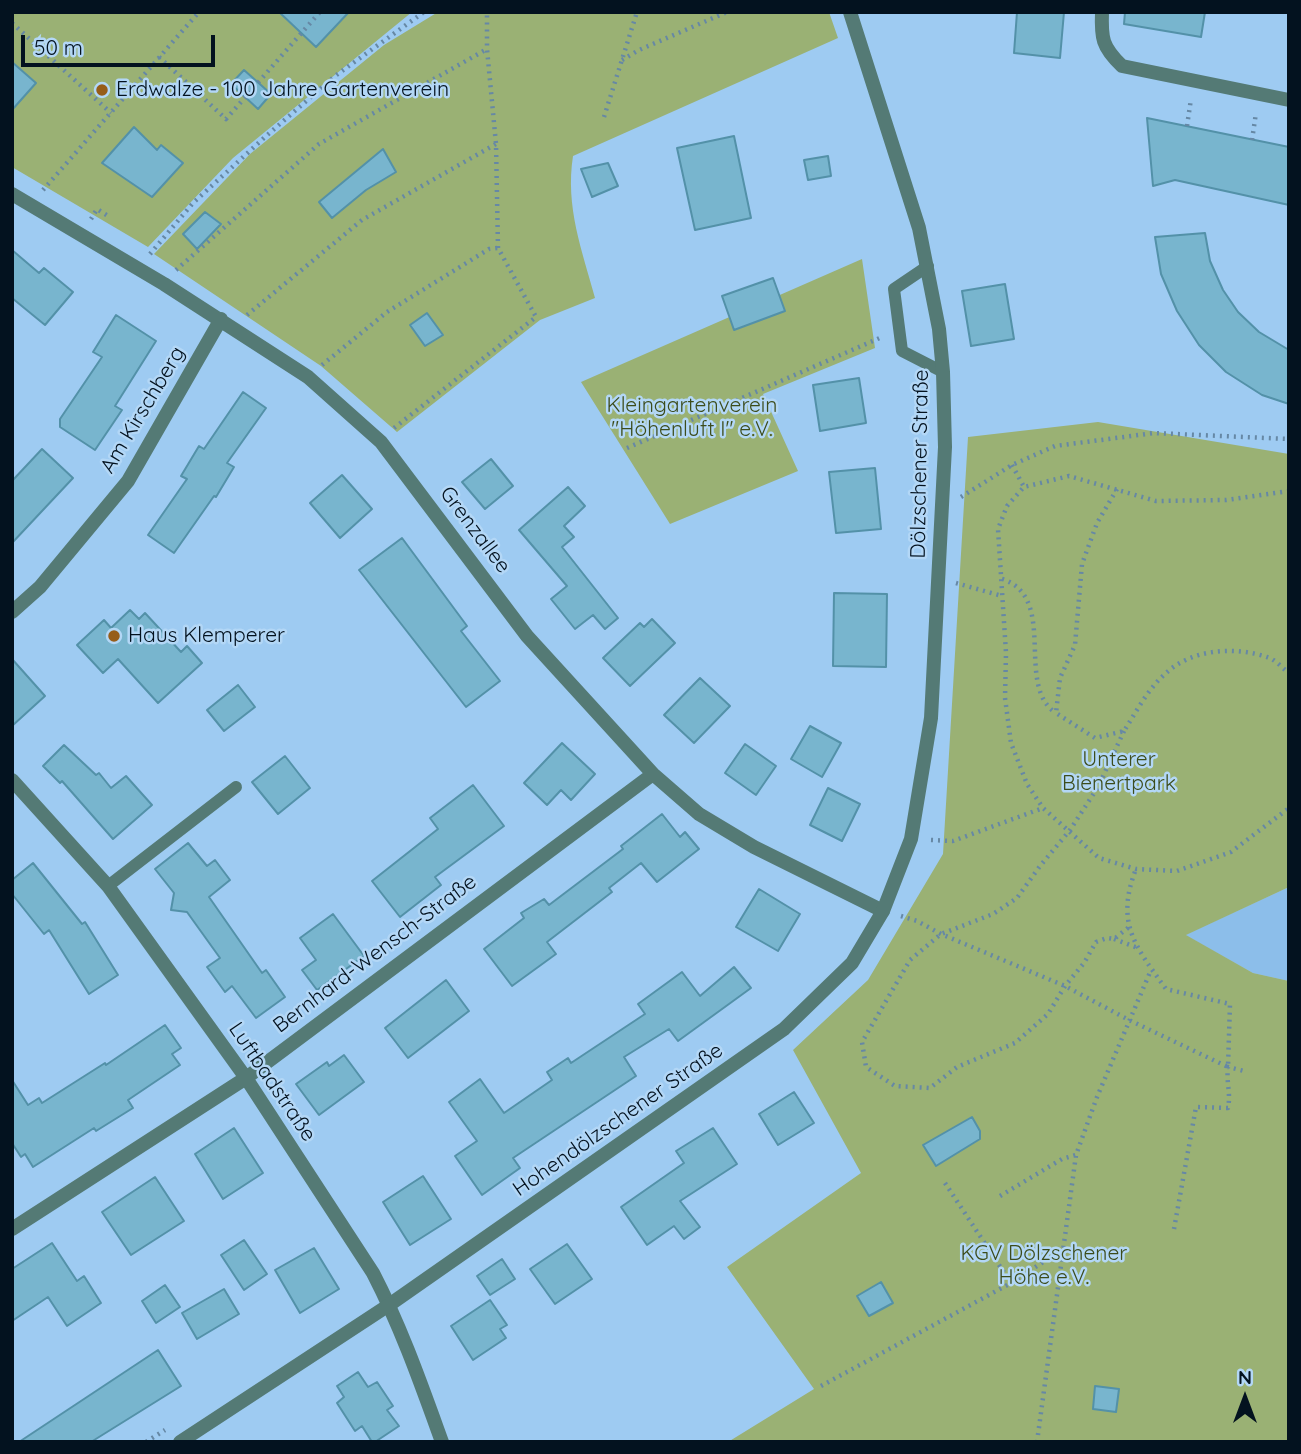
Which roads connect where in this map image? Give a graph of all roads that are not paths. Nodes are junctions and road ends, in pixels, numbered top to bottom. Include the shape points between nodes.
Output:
1 (849, 12) edge
2 (1102, 12) edge
3 (1289, 100) edge
4 (12, 194) edge
5 (928, 266) junction
6 (221, 319) junction
7 (943, 372) junction
8 (12, 612) edge
9 (931, 718) joint
10 (653, 774) junction
11 (12, 780) edge
12 (236, 787) dead end
13 (108, 886) junction
14 (883, 911) junction
15 (246, 1078) junction
16 (12, 1229) edge
17 (389, 1305) junction
18 (180, 1442) edge
19 (442, 1442) edge

1 - 5 street, Dölzschener Straße
2 - 3 street via 1101,36 1108,53 1122,66
4 - 6 street, Grenzallee
5 - 7 street, Dölzschener Straße
5 - 7 lane via 894,289 902,351
6 - 8 street, Am Kirschberg via 128,481 40,587
6 - 10 street, Grenzallee via 308,377 380,442 527,636
7 - 9 street, Dölzschener Straße via 943,509
9 - 14 street, Hohendölzschener Straße via 911,839
10 - 14 street, Grenzallee via 699,814 754,847
10 - 15 street, Bernhard-Wensch-Straße
11 - 13 street, Luftbadstraße
12 - 13 lane
13 - 15 street, Luftbadstraße
14 - 17 street, Hohendölzschener Straße via 852,963 784,1029
15 - 16 street, Bernhard-Wensch-Straße
15 - 17 street, Luftbadstraße via 373,1273
17 - 18 street, Hohendölzschener Straße
17 - 19 street, Luftbadstraße

